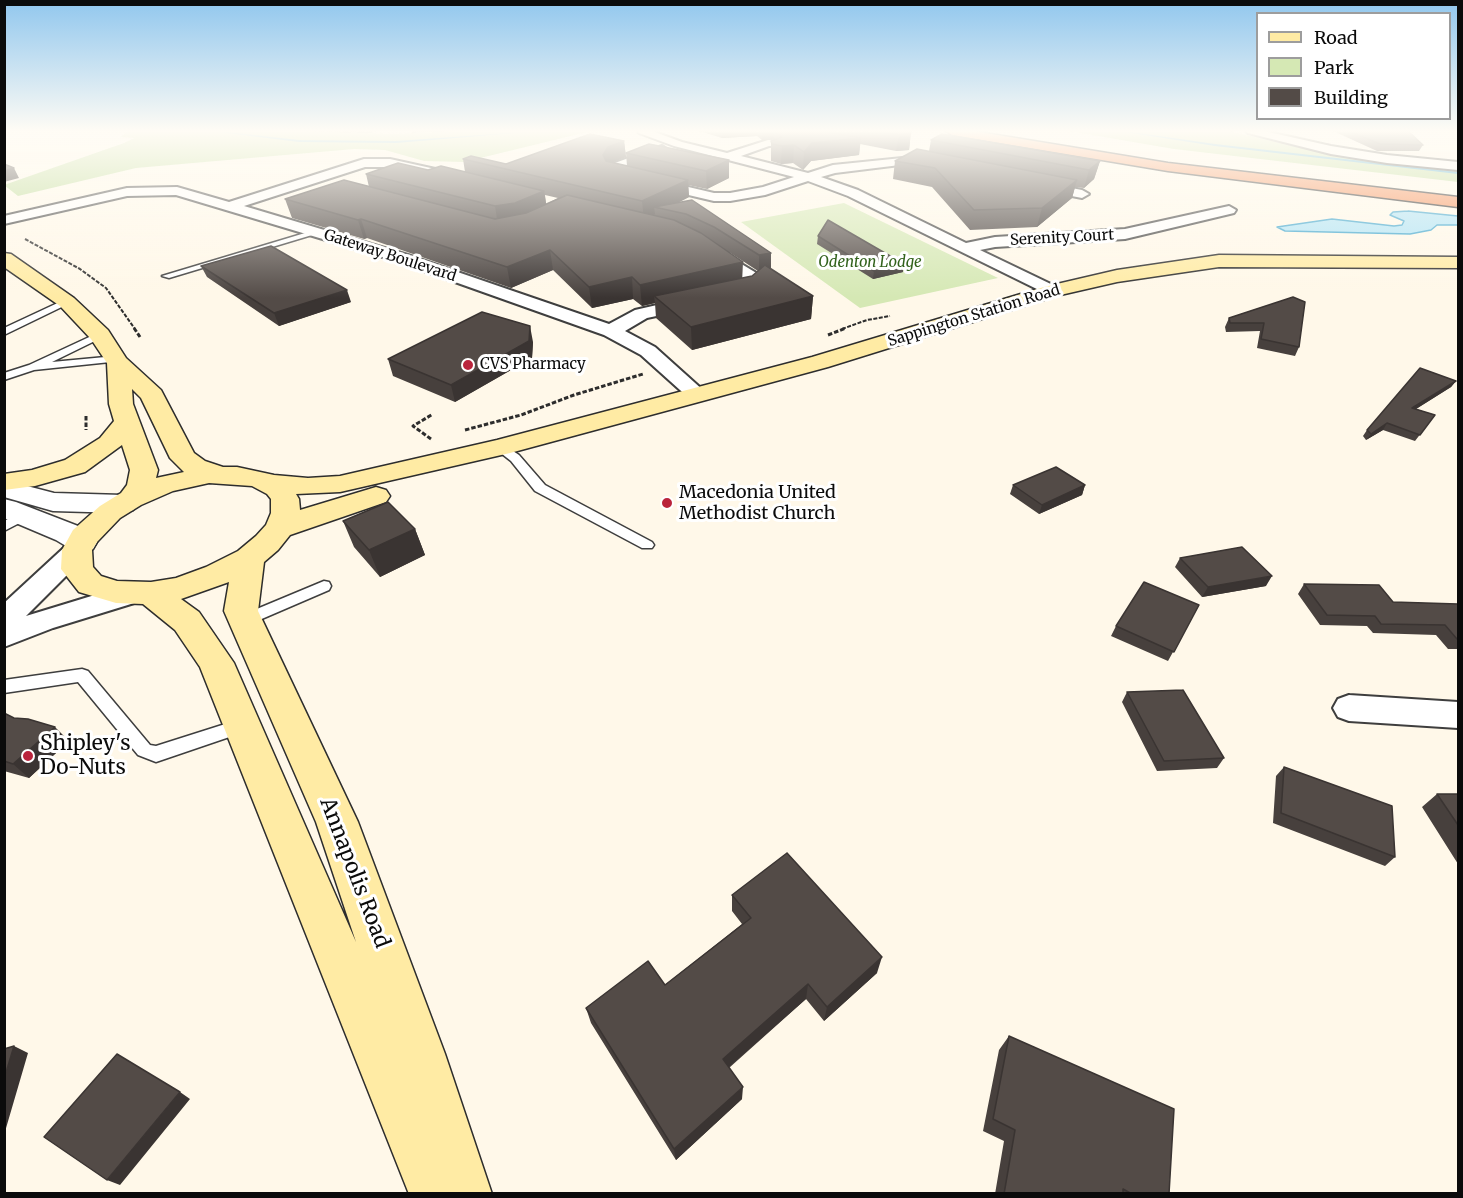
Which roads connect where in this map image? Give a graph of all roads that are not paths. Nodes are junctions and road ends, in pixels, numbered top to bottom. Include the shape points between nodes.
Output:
1 (291, 187) edge
2 (330, 187) edge
3 (672, 187) edge
4 (778, 187) edge
5 (834, 187) edge
6 (1045, 187) edge
7 (1333, 187) edge
8 (1439, 187) edge
9 (337, 189) edge
10 (1458, 189) edge
11 (1082, 194) edge
12 (1458, 202) edge
13 (231, 206) junction
14 (61, 207) junction
15 (1228, 210) dead end
16 (4, 220) edge
17 (4, 225) edge
18 (318, 232) junction
19 (696, 242) edge
20 (965, 248) junction
21 (4, 258) edge
22 (1458, 263) edge
23 (166, 276) dead end
24 (1051, 291) junction
25 (68, 302) junction
26 (4, 332) edge
27 (611, 332) junction
28 (100, 335) junction
29 (117, 361) junction
30 (33, 367) junction
31 (4, 377) edge
32 (697, 395) junction
33 (127, 421) junction
34 (501, 447) junction
35 (223, 475) junction
36 (4, 482) edge
37 (268, 483) junction
38 (4, 488) edge
39 (127, 501) junction
40 (11, 517) edge
41 (264, 543) junction
42 (647, 545) dead end
43 (79, 546) junction
44 (324, 585) dead end
45 (142, 593) junction
46 (245, 620) junction
47 (4, 621) edge
48 (4, 636) edge
49 (4, 687) edge
50 (1349, 708) dead end
51 (1458, 715) edge
52 (241, 726) junction
53 (438, 1194) edge
54 (464, 1194) edge

1 - 13 street
2 - 9 street
3 - 4 street via 714,197
5 - 20 street
6 - 11 street
7 - 12 highway
8 - 10 highway
13 - 14 street, Gateway Boulevard via 177,191 158,190 127,192
13 - 18 street, Gateway Boulevard
14 - 16 street, Gateway Boulevard
14 - 17 street, Gateway Boulevard
15 - 20 street, Serenity Court via 1105,237 995,242
18 - 23 lane
18 - 27 street, Gateway Boulevard
19 - 27 street via 752,278 754,286 745,292 641,314
20 - 24 street
21 - 25 main road
22 - 24 main road, Sappington Station Road via 1219,261 1152,269
24 - 32 main road, Sappington Station Road via 820,362
25 - 26 lane
25 - 28 main road
27 - 32 street, Gateway Boulevard via 648,351
28 - 29 main road
28 - 30 lane
29 - 30 lane
29 - 33 main road via 121,404
29 - 35 main road via 152,395 183,458 195,467
30 - 31 lane
32 - 34 main road, Sappington Station Road
33 - 36 main road via 109,444 75,466
33 - 39 main road via 144,470 141,486
34 - 37 main road, Sappington Station Road via 340,484
34 - 41 main road, Sappington Station Road via 394,491 326,511
34 - 42 lane via 540,488
35 - 37 main road, Sappington Station Road
35 - 39 main road via 186,479
37 - 41 main road, Annapolis Road via 285,499 286,513
38 - 39 street via 79,505
39 - 43 main road via 95,524
40 - 43 street
41 - 45 main road, Sappington Station Road via 217,575 180,588
41 - 46 main road, Annapolis Road via 241,610
43 - 45 main road via 77,569 90,584 116,592
43 - 47 street
44 - 46 lane
45 - 48 street
45 - 52 main road via 187,621 216,663
46 - 54 main road, Annapolis Road via 337,822 420,1054
49 - 52 lane via 82,675 144,750 156,754
50 - 51 street
52 - 53 main road

